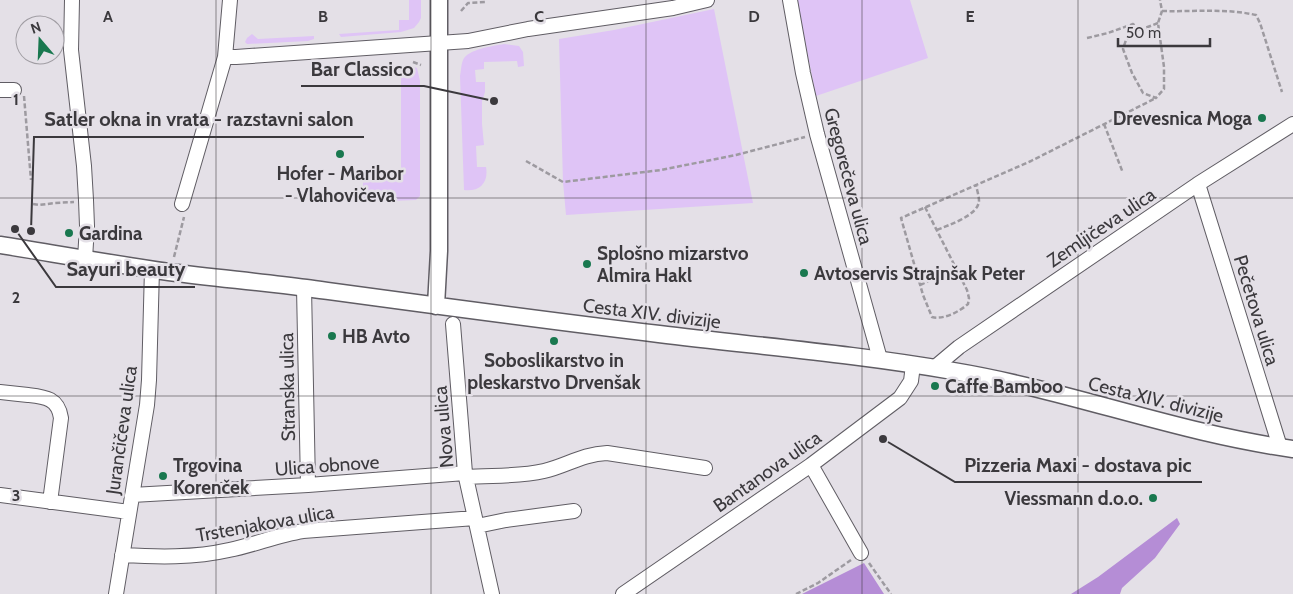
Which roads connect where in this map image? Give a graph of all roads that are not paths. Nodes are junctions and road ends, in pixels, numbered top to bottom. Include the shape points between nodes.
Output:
1 (72, 0) edge
2 (230, 0) edge
3 (439, 0) edge
4 (707, 0) edge
5 (790, 0) edge
6 (672, 4) edge
7 (439, 43) junction
8 (225, 57) junction
9 (0, 90) edge
10 (14, 90) road end
11 (1293, 124) edge
12 (1198, 184) junction
13 (184, 207) road end
14 (0, 245) edge
15 (85, 259) junction
16 (152, 270) junction
17 (304, 288) junction
18 (436, 306) junction
19 (453, 324) dead end
20 (880, 360) junction
21 (913, 365) junction
22 (934, 368) junction
23 (0, 392) edge
24 (1287, 448) edge
25 (811, 465) junction
26 (705, 468) dead end
27 (466, 475) junction
28 (308, 485) junction
29 (0, 495) edge
30 (132, 495) junction
31 (50, 502) junction
32 (574, 511) dead end
33 (129, 512) junction
34 (476, 522) junction
35 (861, 553) road end
36 (122, 555) junction
37 (116, 594) edge
38 (492, 594) edge
39 (623, 594) edge

1 - 15 street via 71,50 86,200
2 - 8 street
3 - 7 street
4 - 6 street
5 - 20 street, Gregorečeva ulica via 817,134
6 - 7 street via 468,41
7 - 8 street
7 - 18 street
8 - 13 street
9 - 10 street
11 - 12 street, Zemljičeva ulica
12 - 22 street, Zemljičeva ulica via 959,347
12 - 24 street, Pečetova ulica
14 - 15 street, Cesta XIV. divizije
15 - 16 street, Cesta XIV. divizije
16 - 17 street, Cesta XIV. divizije
16 - 30 street, Jurančičeva ulica via 147,405
17 - 18 street, Cesta XIV. divizije
17 - 28 street, Stranska ulica
18 - 20 street, Cesta XIV. divizije
19 - 27 street, Nova ulica
20 - 21 street, Cesta XIV. divizije
21 - 22 street, Cesta XIV. divizije
21 - 25 street, Bantanova ulica via 911,381 900,398
22 - 24 street, Cesta XIV. divizije via 1015,383 1183,427
23 - 31 street via 47,398 59,410 61,418
25 - 35 street
25 - 39 street, Bantanova ulica
26 - 27 street, Ulica obnove via 594,453 530,474
27 - 28 street, Ulica obnove
27 - 34 street, Nova ulica
28 - 30 street, Ulica obnove
29 - 31 street
30 - 33 street, Jurančičeva ulica
31 - 33 street
32 - 34 street
33 - 36 street, Jurančičeva ulica
34 - 36 street, Trstenjakova ulica via 303,531 211,553
34 - 38 street, Nova ulica
36 - 37 street, Jurančičeva ulica

